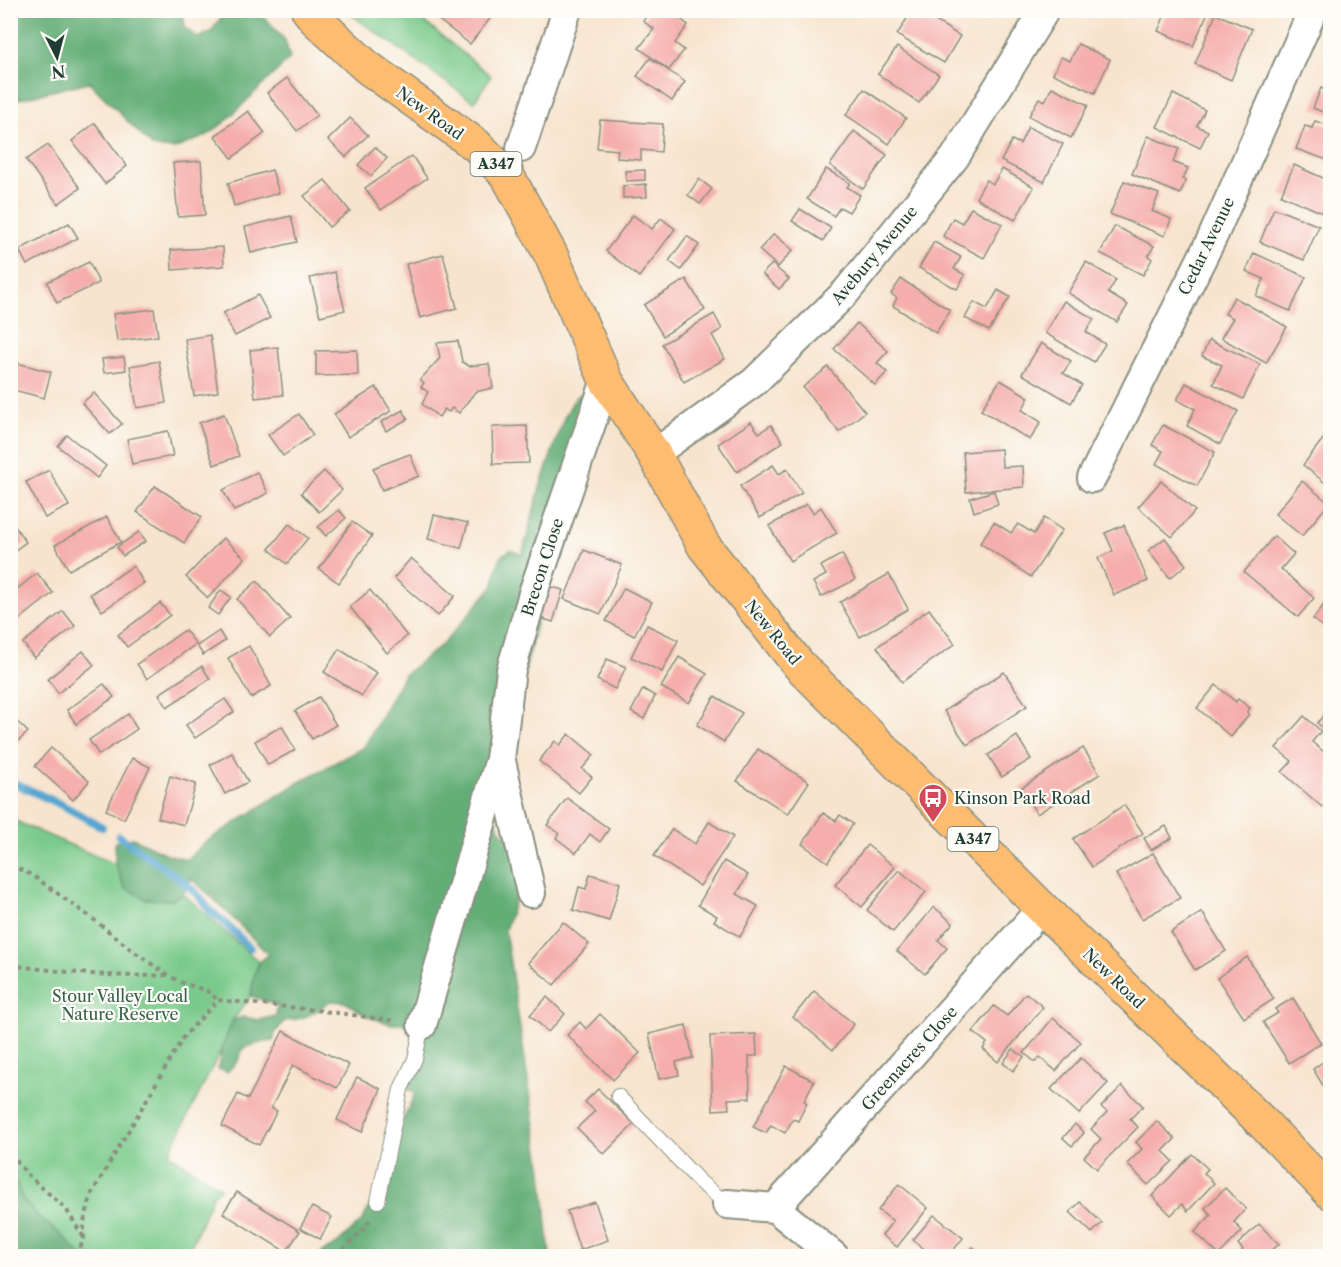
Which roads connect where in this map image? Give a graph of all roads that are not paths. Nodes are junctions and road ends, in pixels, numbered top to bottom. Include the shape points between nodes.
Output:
1 (308, 10) edge
2 (567, 10) edge
3 (1043, 10) edge
4 (1313, 10) edge
5 (521, 148) dead end
6 (606, 380) junction
7 (654, 454) junction
8 (1092, 478) dead end
9 (500, 759) junction
10 (531, 893) dead end
11 (1042, 908) junction
12 (422, 1025) joint
13 (618, 1096) dead end
14 (1330, 1192) edge
15 (378, 1201) road end
16 (727, 1204) joint
17 (775, 1208) junction
18 (834, 1257) edge

1 - 6 main road, New Road / A347 via 367,68 476,145 507,175 551,255
2 - 5 street
3 - 7 street, Avebury Avenue via 955,157 846,292 753,382
4 - 8 street, Cedar Avenue via 1213,236
6 - 7 main road, New Road / A347
6 - 9 street, Brecon Close via 534,590 511,670
7 - 11 main road, New Road / A347 via 704,546 799,665
9 - 10 street, Brecon Close
9 - 12 street, Brecon Close
11 - 14 main road, New Road / A347
11 - 17 street, Greenacres Close
12 - 15 lane via 415,1059 400,1089
13 - 16 lane via 700,1182
16 - 17 street
17 - 18 street

